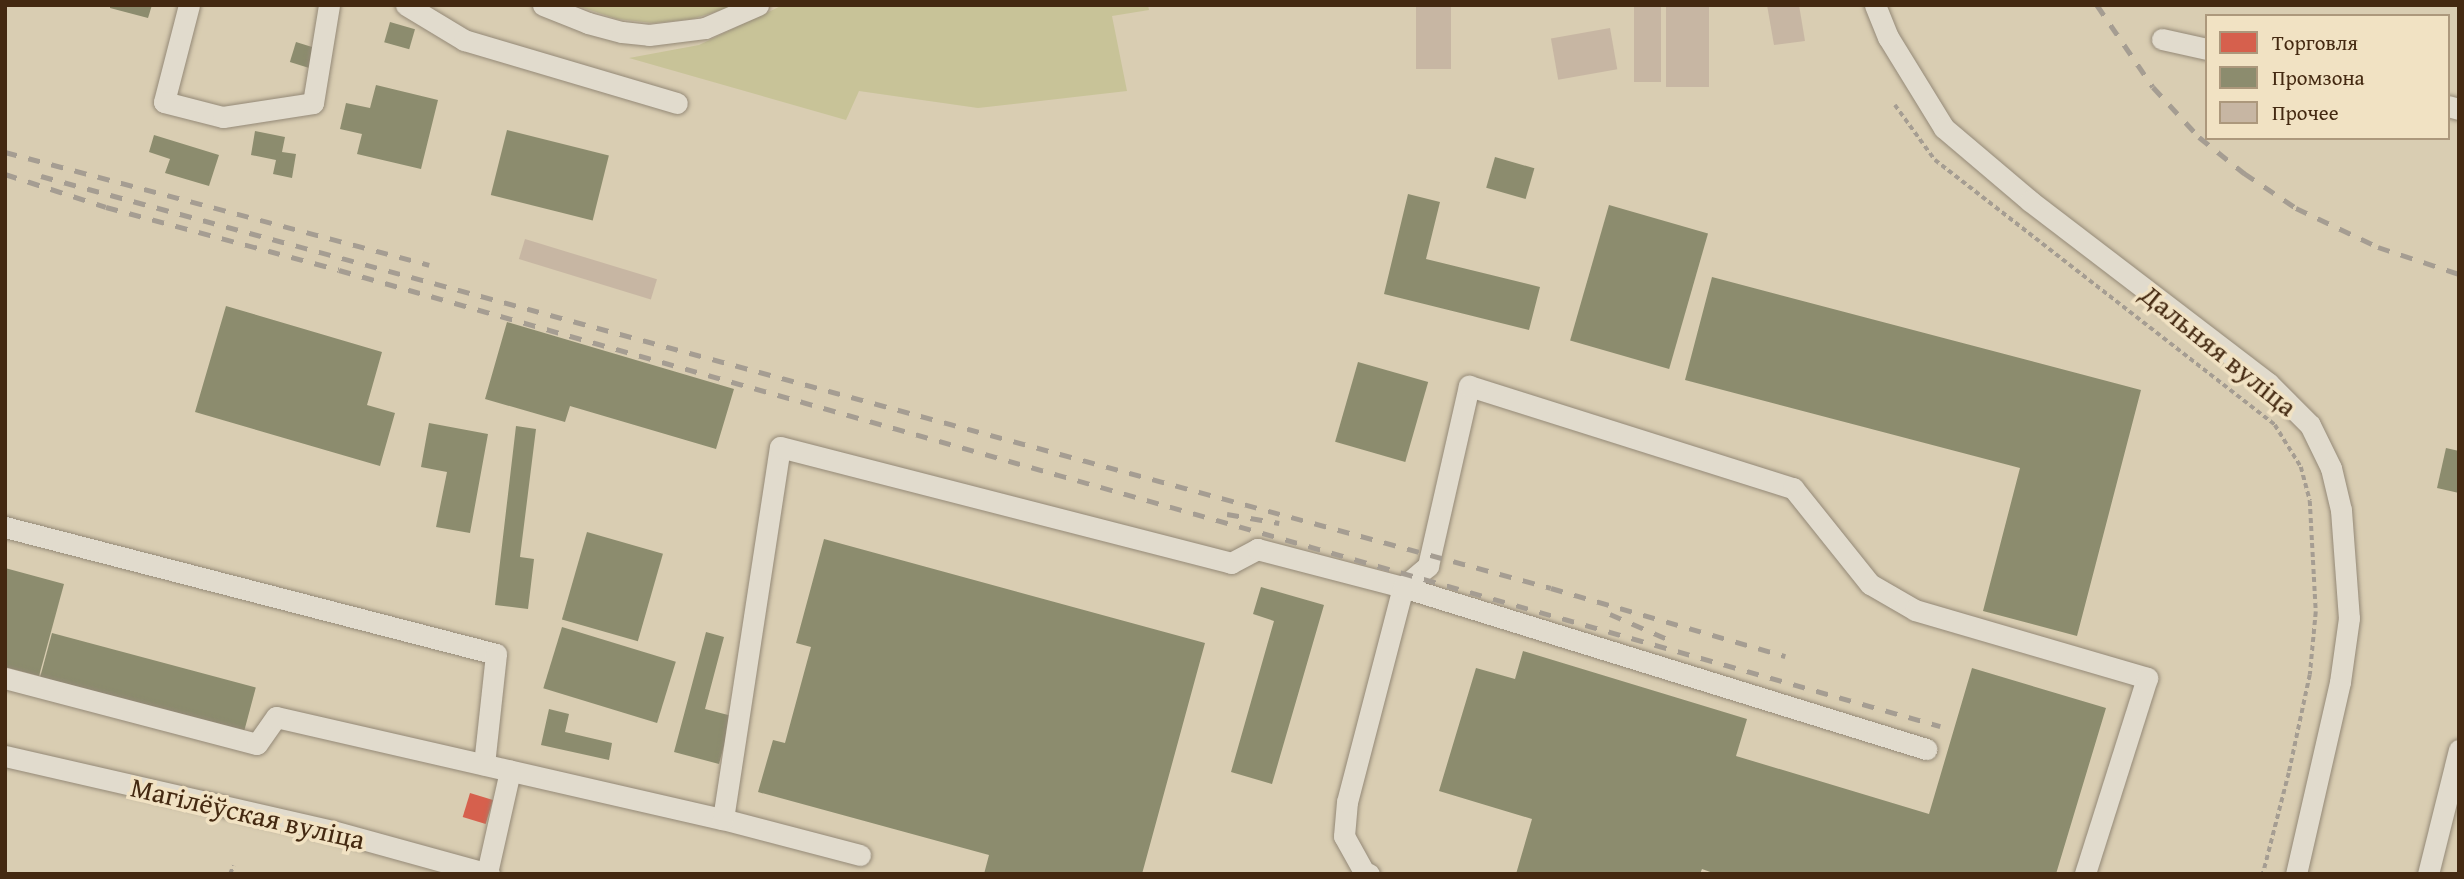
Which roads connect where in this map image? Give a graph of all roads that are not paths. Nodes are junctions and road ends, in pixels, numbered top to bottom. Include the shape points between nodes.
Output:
1 (189, 5) edge
2 (330, 5) edge
3 (344, 5) edge
4 (406, 5) edge
5 (542, 5) edge
6 (758, 5) edge
7 (1875, 5) edge
8 (2162, 39) dead end
9 (2205, 49) edge
10 (677, 103) dead end
11 (5, 527) edge
12 (1403, 587) junction
13 (5, 678) edge
14 (1926, 749) dead end
15 (2459, 750) edge
16 (5, 756) edge
17 (484, 764) junction
18 (510, 771) junction
19 (723, 819) junction
20 (860, 855) dead end
21 (488, 873) edge
22 (1369, 874) edge
23 (2085, 874) edge
24 (2296, 874) edge
25 (2428, 874) edge

1 - 2 street via 164,102 223,117 313,103
2 - 3 street via 341,10
4 - 10 street via 464,40
5 - 6 street via 622,32 678,34 705,28
7 - 24 street, Дальняя вуліца via 1888,37 1944,128 2030,201 2268,383 2310,425 2331,468 2342,510 2349,618 2340,682
8 - 9 street
11 - 17 street via 496,654
12 - 14 street
12 - 19 street via 1257,548 1231,563 780,447
12 - 22 street via 1347,802 1344,836
12 - 23 street via 1428,566 1469,386 1793,488 1870,584 1915,611 2147,678
13 - 17 street via 257,744 276,717
15 - 25 street
16 - 21 street, Магілёўская вуліца via 333,831
17 - 18 street
18 - 19 street
18 - 21 street
19 - 20 street

